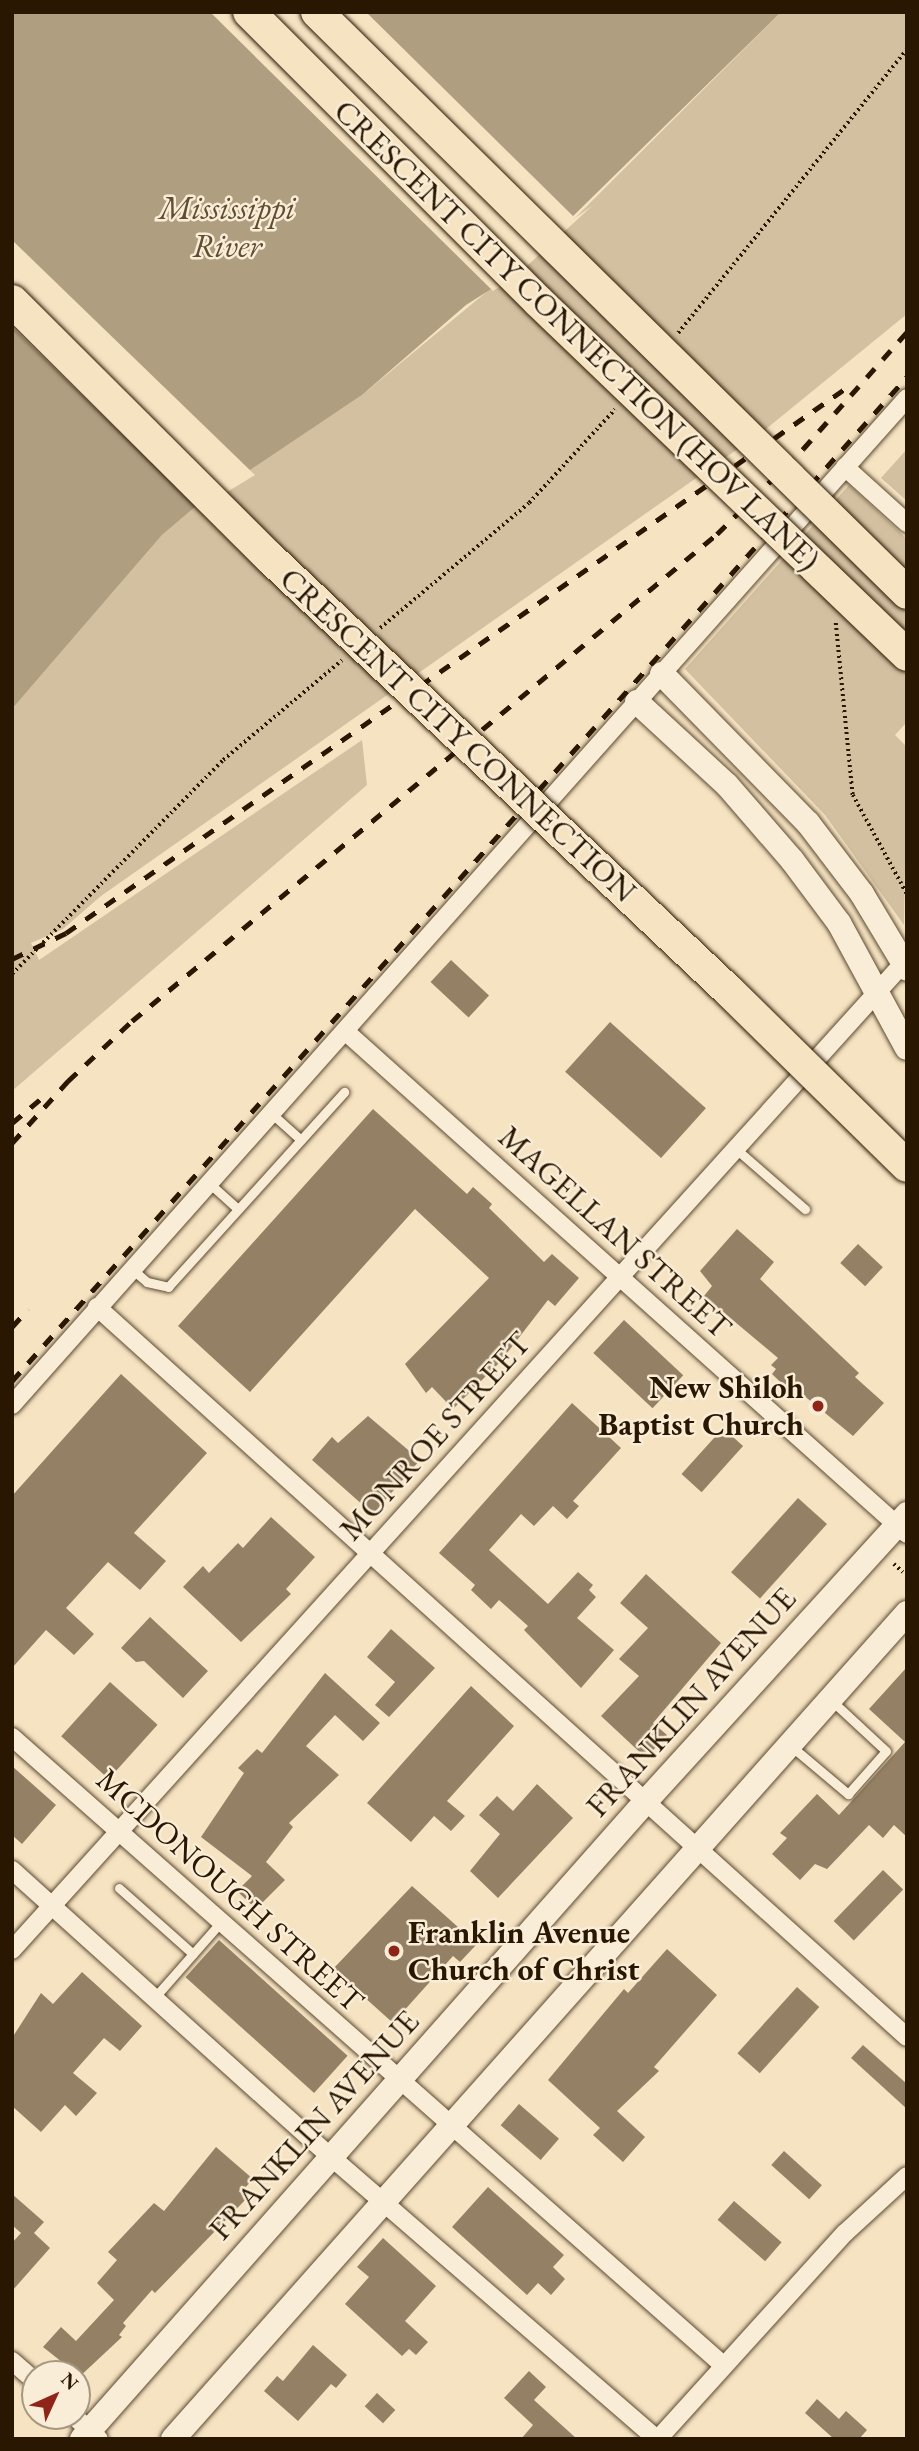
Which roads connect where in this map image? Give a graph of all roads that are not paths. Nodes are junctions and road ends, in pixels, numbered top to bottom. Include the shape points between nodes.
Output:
1 (249, 12) edge
2 (317, 12) edge
3 (12, 300) edge
4 (907, 398) edge
5 (845, 467) junction
6 (907, 523) edge
7 (907, 593) edge
8 (907, 655) edge
9 (662, 674) junction
10 (637, 702) junction
11 (906, 964) edge
12 (876, 992) junction
13 (345, 1031) junction
14 (907, 1048) edge
15 (344, 1092) dead end
16 (271, 1113) junction
17 (301, 1140) junction
18 (735, 1148) junction
19 (907, 1166) edge
20 (209, 1183) junction
21 (238, 1209) junction
22 (805, 1209) dead end
23 (132, 1269) junction
24 (620, 1274) junction
25 (97, 1307) junction
26 (12, 1405) edge
27 (903, 1525) edge
28 (370, 1554) junction
29 (907, 1612) edge
30 (831, 1700) junction
31 (12, 1737) edge
32 (790, 1745) junction
33 (646, 1801) junction
34 (118, 1831) junction
35 (699, 1847) junction
36 (12, 1870) edge
37 (119, 1888) dead end
38 (52, 1905) junction
39 (221, 1922) junction
40 (12, 1951) edge
41 (193, 1954) junction
42 (155, 1997) junction
43 (907, 2037) edge
44 (399, 2080) junction
45 (451, 2124) junction
46 (330, 2155) junction
47 (907, 2176) edge
48 (381, 2201) junction
49 (723, 2365) junction
50 (86, 2431) edge
51 (173, 2439) edge
52 (657, 2439) edge

1 - 8 highway, CRESCENT CITY CONNECTION (HOV LANE), bridge via 538,301
2 - 7 highway, bridge
3 - 19 highway, CRESCENT CITY CONNECTION, bridge via 279,567 730,992
4 - 5 street
5 - 6 street
5 - 9 street
9 - 10 street
9 - 11 main road via 808,823 862,894
10 - 12 main road via 727,785 792,860 839,923
10 - 13 street
11 - 12 street, MONROE STREET
12 - 14 main road
12 - 18 street, MONROE STREET
13 - 16 street
13 - 24 street, MAGELLAN STREET
15 - 17 lane
16 - 17 lane
16 - 20 street
17 - 21 lane
18 - 22 lane
18 - 24 street, MONROE STREET
20 - 21 lane
20 - 23 street
21 - 23 lane via 168,1287 146,1282
23 - 25 street
24 - 27 street, MAGELLAN STREET
24 - 28 street, MONROE STREET
25 - 26 street
25 - 28 street
27 - 33 main road, FRANKLIN AVENUE
28 - 33 street
28 - 34 street, MONROE STREET
29 - 30 main road
30 - 32 main road
30 - 32 lane via 886,1751 848,1794
31 - 34 street, MCDONOUGH STREET
32 - 35 main road
33 - 35 street
33 - 44 main road, FRANKLIN AVENUE
34 - 38 street, MONROE STREET
34 - 39 street, MCDONOUGH STREET
35 - 43 street
35 - 45 main road
36 - 38 street
37 - 41 lane
38 - 40 street, MONROE STREET
38 - 42 street
39 - 41 lane
39 - 44 street, MCDONOUGH STREET
41 - 42 lane
42 - 46 street
44 - 45 street, MCDONOUGH STREET
44 - 46 main road, FRANKLIN AVENUE
45 - 48 main road
45 - 49 street, MCDONOUGH STREET
46 - 48 street
46 - 50 main road, FRANKLIN AVENUE
47 - 49 street via 845,2233
48 - 51 main road
48 - 52 street
49 - 52 street

